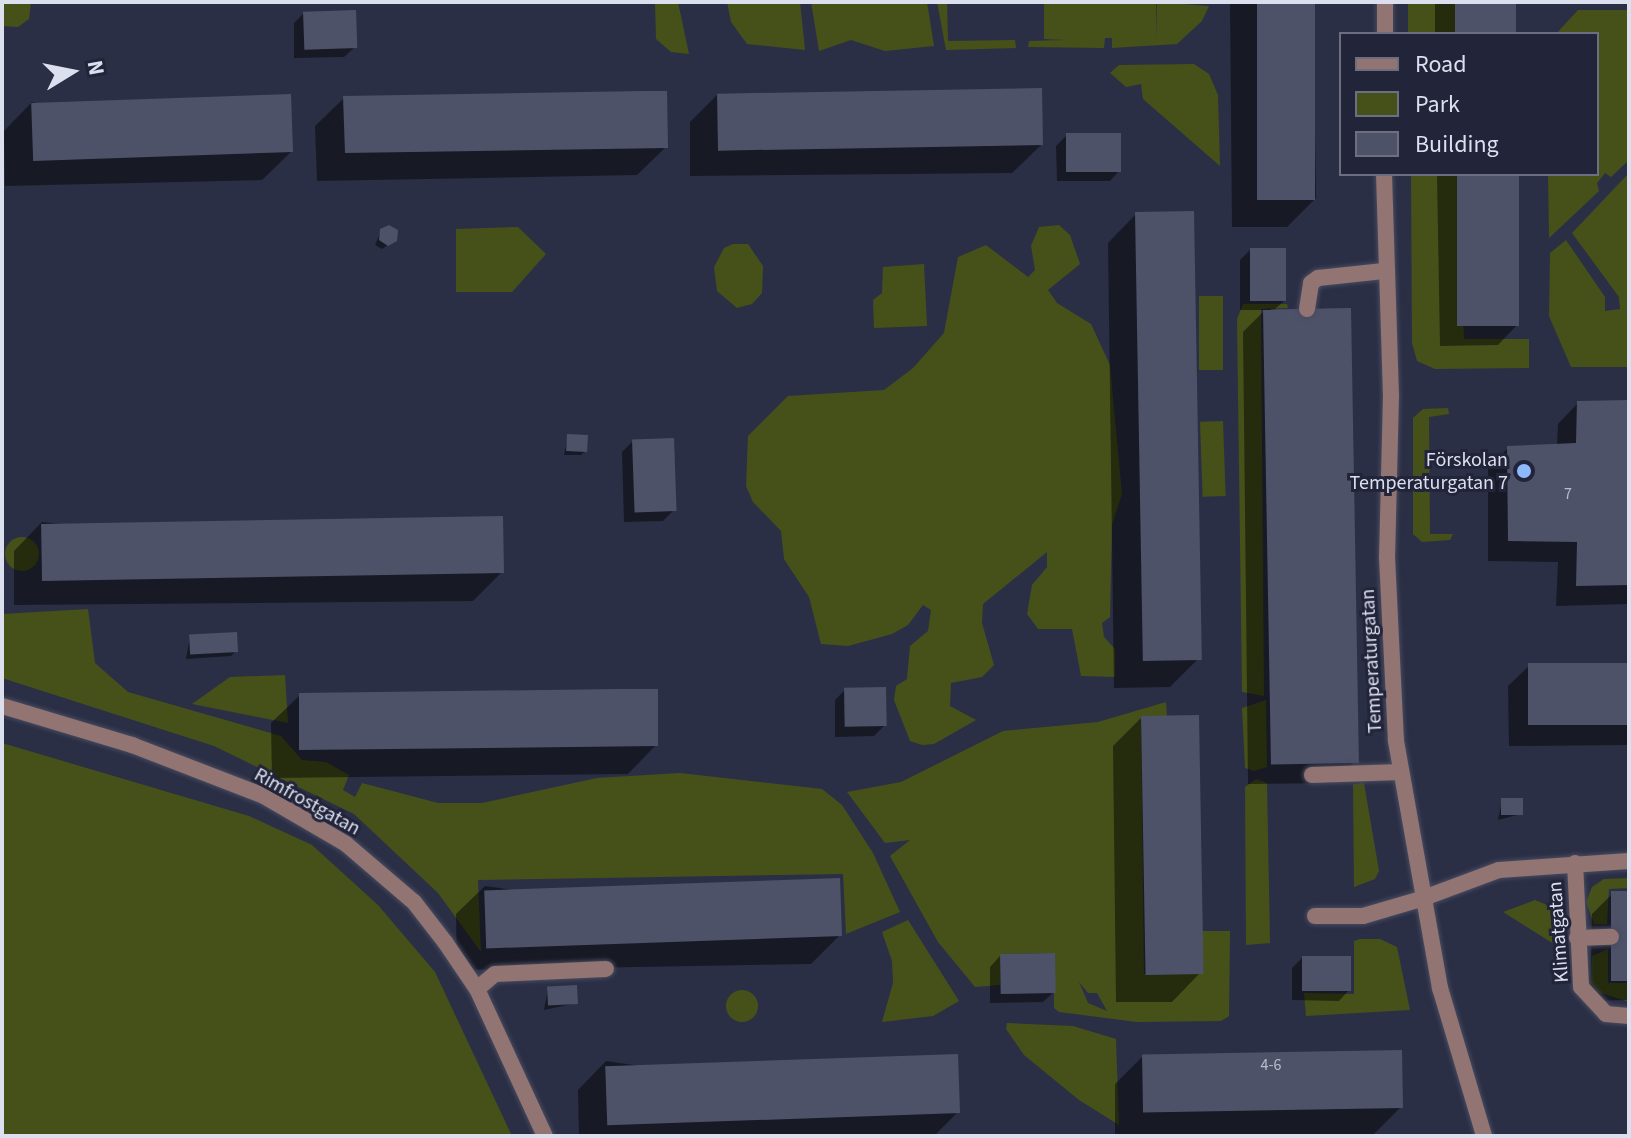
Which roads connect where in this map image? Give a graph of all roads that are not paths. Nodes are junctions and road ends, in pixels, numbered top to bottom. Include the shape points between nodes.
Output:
1 (1385, 2) edge
2 (1385, 32) edge
3 (1384, 176) edge
4 (1384, 271) junction
5 (1307, 309) dead end
6 (2, 706) edge
7 (1400, 772) junction
8 (1312, 775) dead end
9 (1629, 861) edge
10 (1575, 863) junction
11 (1421, 899) junction
12 (1315, 916) dead end
13 (1611, 937) dead end
14 (1577, 938) junction
15 (606, 969) dead end
16 (477, 989) junction
17 (1629, 1016) edge
18 (545, 1136) edge
19 (1484, 1136) edge

1 - 2 street
3 - 4 street, Temperaturgatan
4 - 5 street via 1318,278 1311,283
4 - 7 street, Temperaturgatan via 1391,395 1387,557
6 - 16 street, Rimfrostgatan via 132,745 264,796 307,820 346,844 414,902
7 - 8 street
7 - 11 street, Temperaturgatan
9 - 10 street, Klimatgatan
10 - 11 street, Klimatgatan via 1499,870
10 - 14 street, Klimatgatan
11 - 12 street, Klimatgatan via 1363,916
11 - 19 street, Temperaturgatan via 1447,1017
13 - 14 street
14 - 17 street, Klimatgatan via 1586,997 1606,1014
15 - 16 street via 495,974
16 - 18 street, Rimfrostgatan

